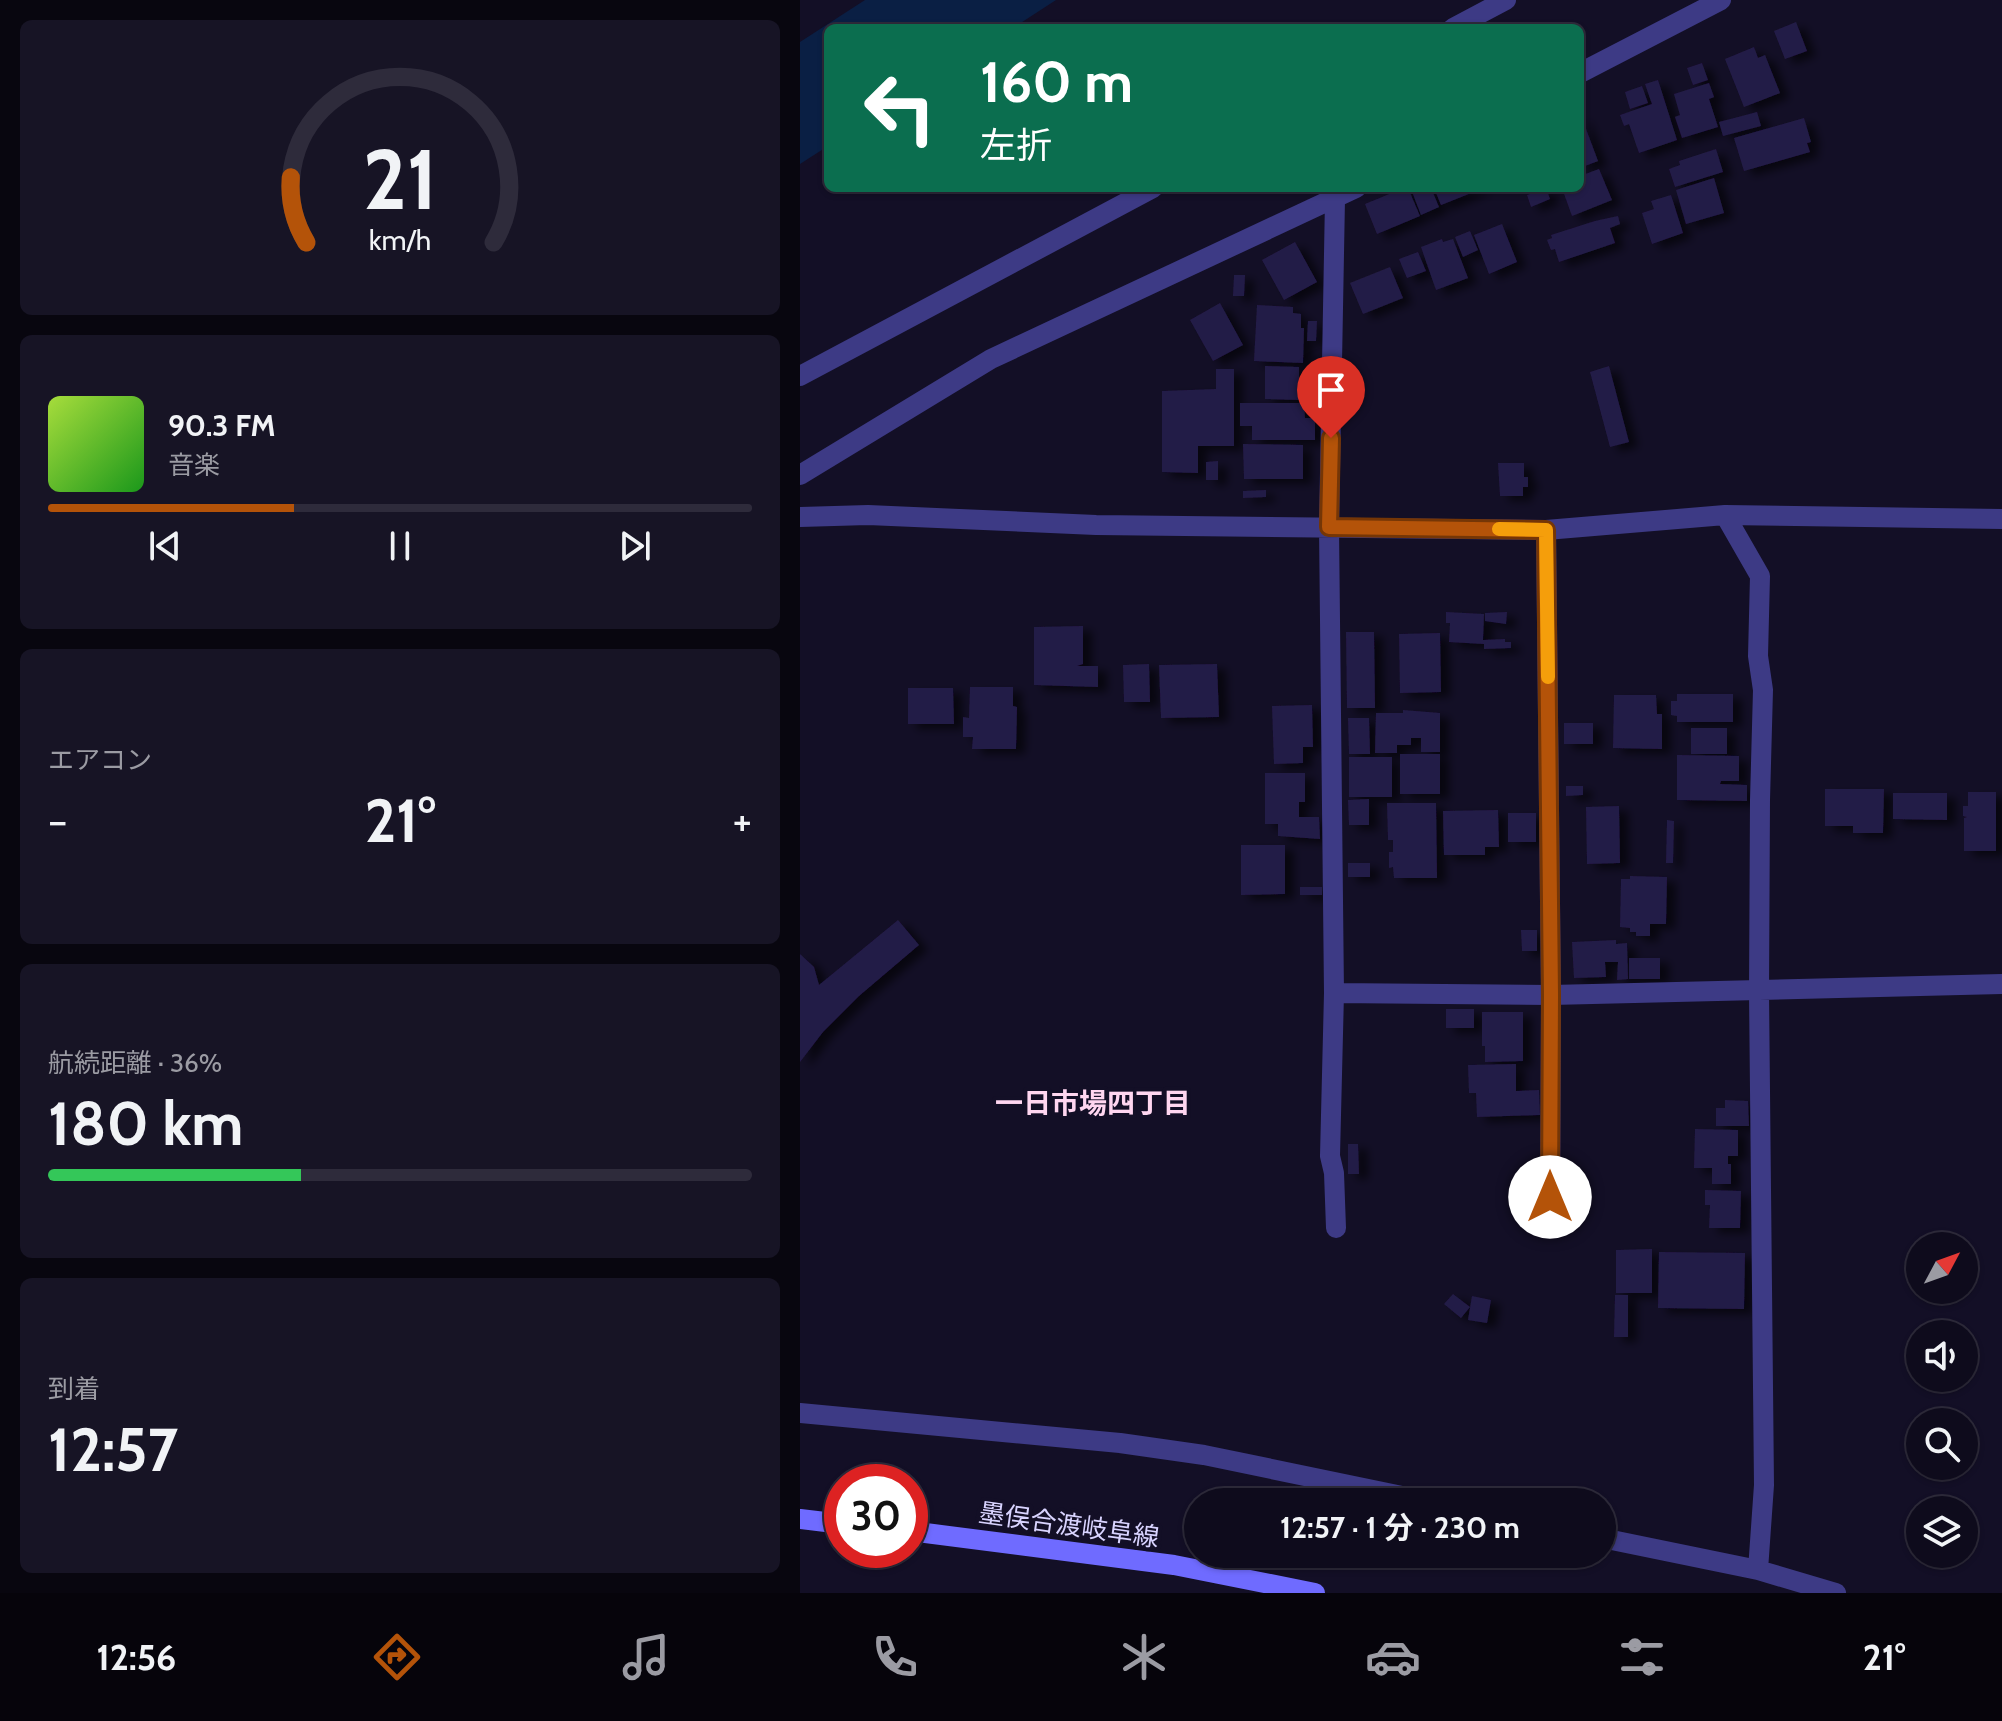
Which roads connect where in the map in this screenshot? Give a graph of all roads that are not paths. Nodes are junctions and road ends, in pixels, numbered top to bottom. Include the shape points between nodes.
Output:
1 (1506, 0) edge
2 (1721, 0) edge
3 (1461, 24) edge
4 (1584, 71) edge
5 (1145, 192) edge
6 (1348, 192) edge
7 (1335, 199) junction
8 (800, 376) edge
9 (800, 475) edge
10 (1725, 515) junction
11 (800, 517) edge
12 (2002, 519) edge
13 (1329, 527) junction
14 (1546, 530) junction
15 (2002, 984) edge
16 (1759, 992) junction
17 (1334, 993) junction
18 (1551, 995) junction
19 (1550, 1225) dead end
20 (1336, 1228) dead end
21 (800, 1413) edge
22 (1361, 1488) edge
23 (800, 1519) edge
24 (824, 1522) edge
25 (928, 1533) edge
26 (1616, 1541) edge
27 (1758, 1570) junction
28 (1315, 1593) edge
29 (1836, 1593) edge

1 - 3 street
2 - 4 street
5 - 8 street
6 - 7 street
7 - 9 street via 991,359
7 - 13 street
10 - 12 street
10 - 14 street
10 - 16 street via 1760,576
11 - 13 street
13 - 14 street
13 - 17 street
14 - 18 street
15 - 16 street
16 - 18 street
16 - 27 street via 1764,1485
17 - 18 street
17 - 20 street via 1330,1156
18 - 19 street
21 - 22 street via 1120,1443
23 - 24 main road
25 - 28 main road, 墨俣合渡岐阜線 via 1174,1565
26 - 27 street
27 - 29 street

